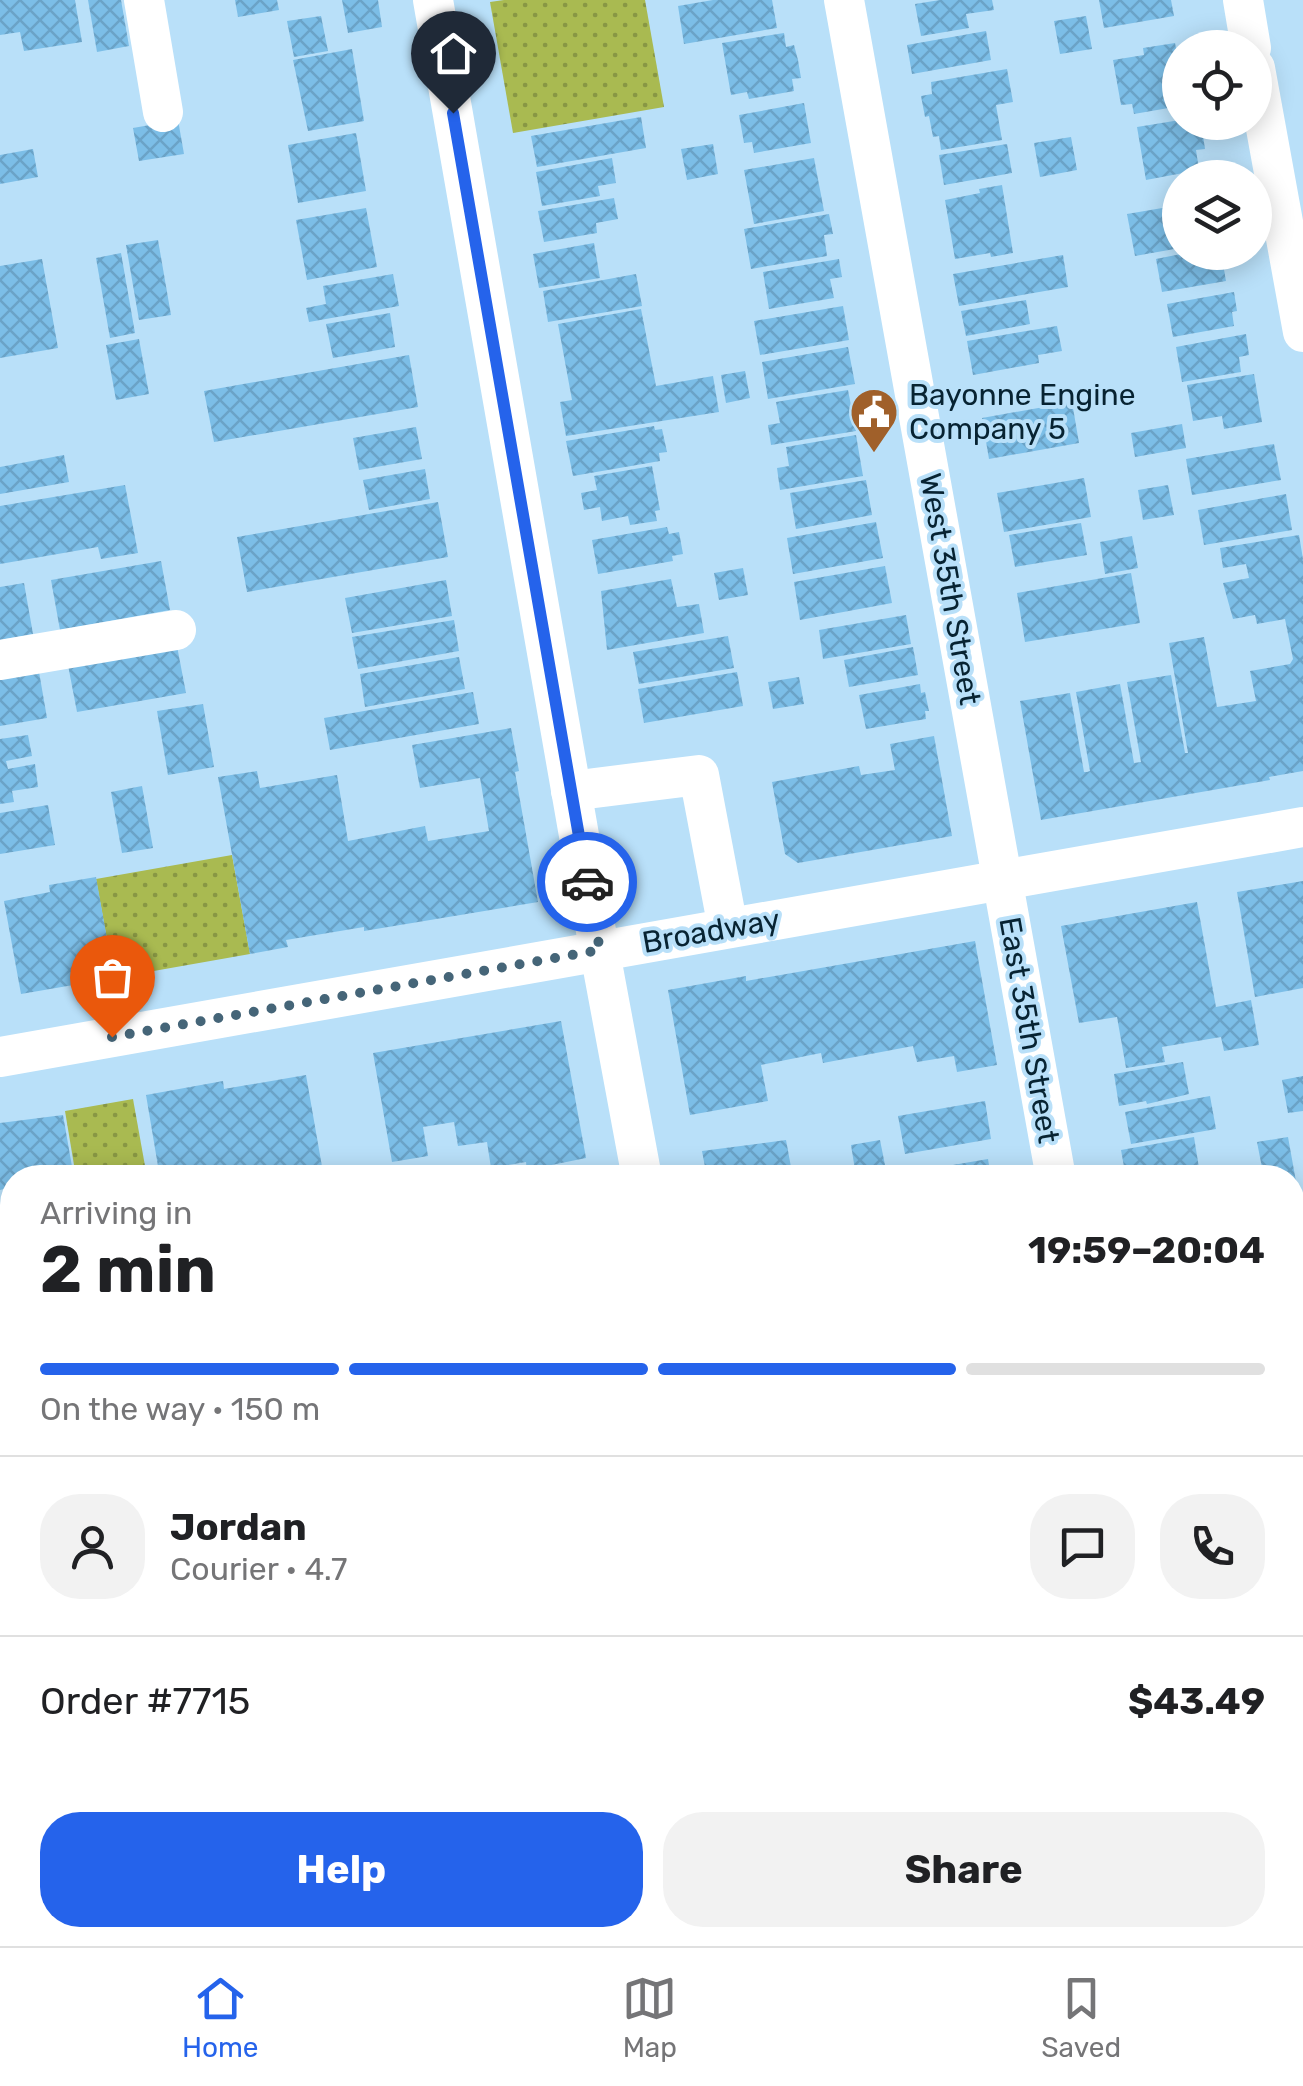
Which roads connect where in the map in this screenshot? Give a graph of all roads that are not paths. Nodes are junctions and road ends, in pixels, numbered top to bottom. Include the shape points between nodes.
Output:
1 (144, 0) edge
2 (433, 0) edge
3 (844, 0) edge
4 (1242, 0) edge
5 (1248, 30) edge
6 (163, 112) dead end
7 (1268, 140) edge
8 (1303, 332) edge
9 (176, 630) dead end
10 (0, 660) edge
11 (571, 792) junction
12 (1303, 827) edge
13 (1002, 882) junction
14 (728, 928) junction
15 (600, 950) junction
16 (0, 1057) edge
17 (640, 1165) edge
18 (1054, 1165) edge

1 - 6 street
2 - 11 street
3 - 13 street, West 35th Street
4 - 5 street
7 - 8 street
9 - 10 street
11 - 14 street via 699,774
11 - 15 street
12 - 13 street, Broadway
13 - 14 street, Broadway
13 - 18 street, East 35th Street
14 - 15 street, Broadway
15 - 16 street, Broadway
15 - 17 street

